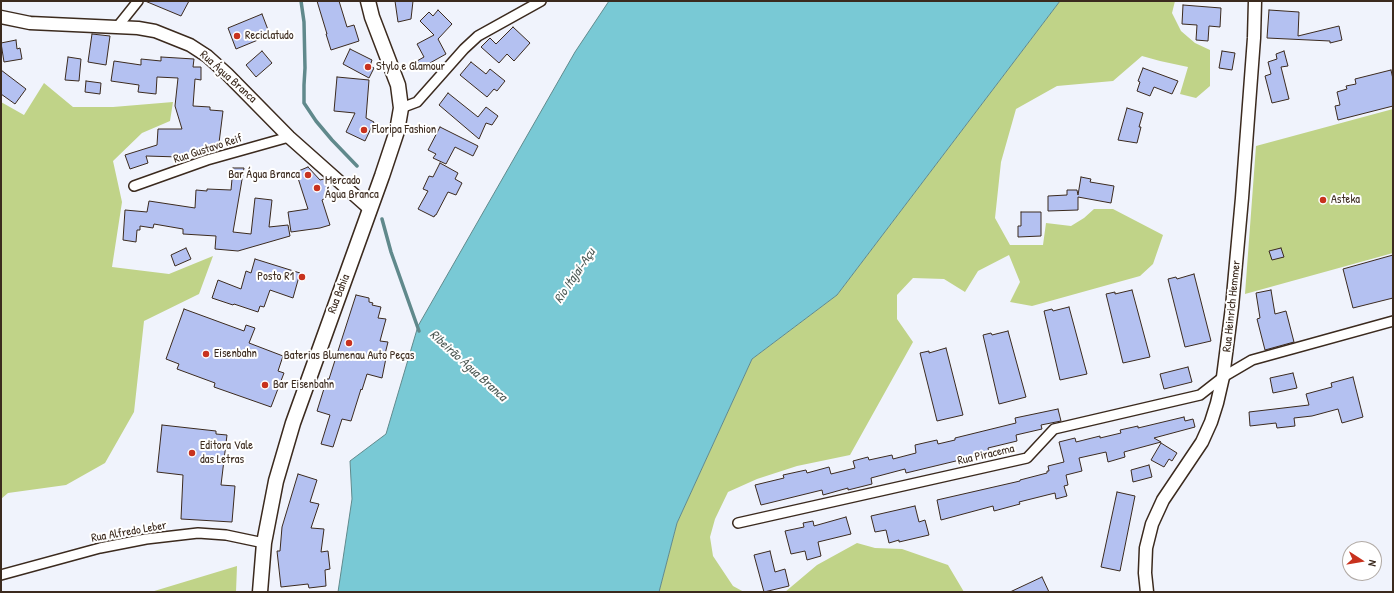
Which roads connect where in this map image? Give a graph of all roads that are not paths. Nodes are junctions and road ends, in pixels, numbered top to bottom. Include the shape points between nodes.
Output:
1 (138, 1) edge
2 (368, 1) edge
3 (541, 1) edge
4 (1255, 1) edge
5 (1, 17) edge
6 (118, 26) junction
7 (401, 108) junction
8 (290, 136) junction
9 (134, 186) dead end
10 (370, 209) junction
11 (1393, 321) edge
12 (1223, 377) junction
13 (738, 523) dead end
14 (264, 543) junction
15 (1, 575) edge
16 (260, 592) edge
17 (1147, 592) edge

1 - 6 street
2 - 7 main road, Rua Bahia via 398,85
3 - 7 street via 478,36 417,102
4 - 12 street, Rua Heinrich Hemmer via 1242,198
5 - 6 street, Rua Água Branca via 30,22
6 - 8 street, Rua Água Branca via 155,31 190,45 228,74
7 - 10 main road, Rua Bahia via 397,131
8 - 9 street, Rua Gustavo Reif via 207,160
8 - 10 street, Rua Água Branca
10 - 14 main road, Rua Bahia via 293,422 276,481
11 - 12 street, Rua Piracema via 1252,360
12 - 13 street, Rua Piracema via 1200,395 1054,429 1027,458
12 - 17 street, Rua Heinrich Hemmer via 1211,422 1202,442 1163,500 1152,524 1146,548
14 - 15 street, Rua Alfredo Leber via 226,535 198,533 153,538 100,548
14 - 16 main road, Rua Bahia

